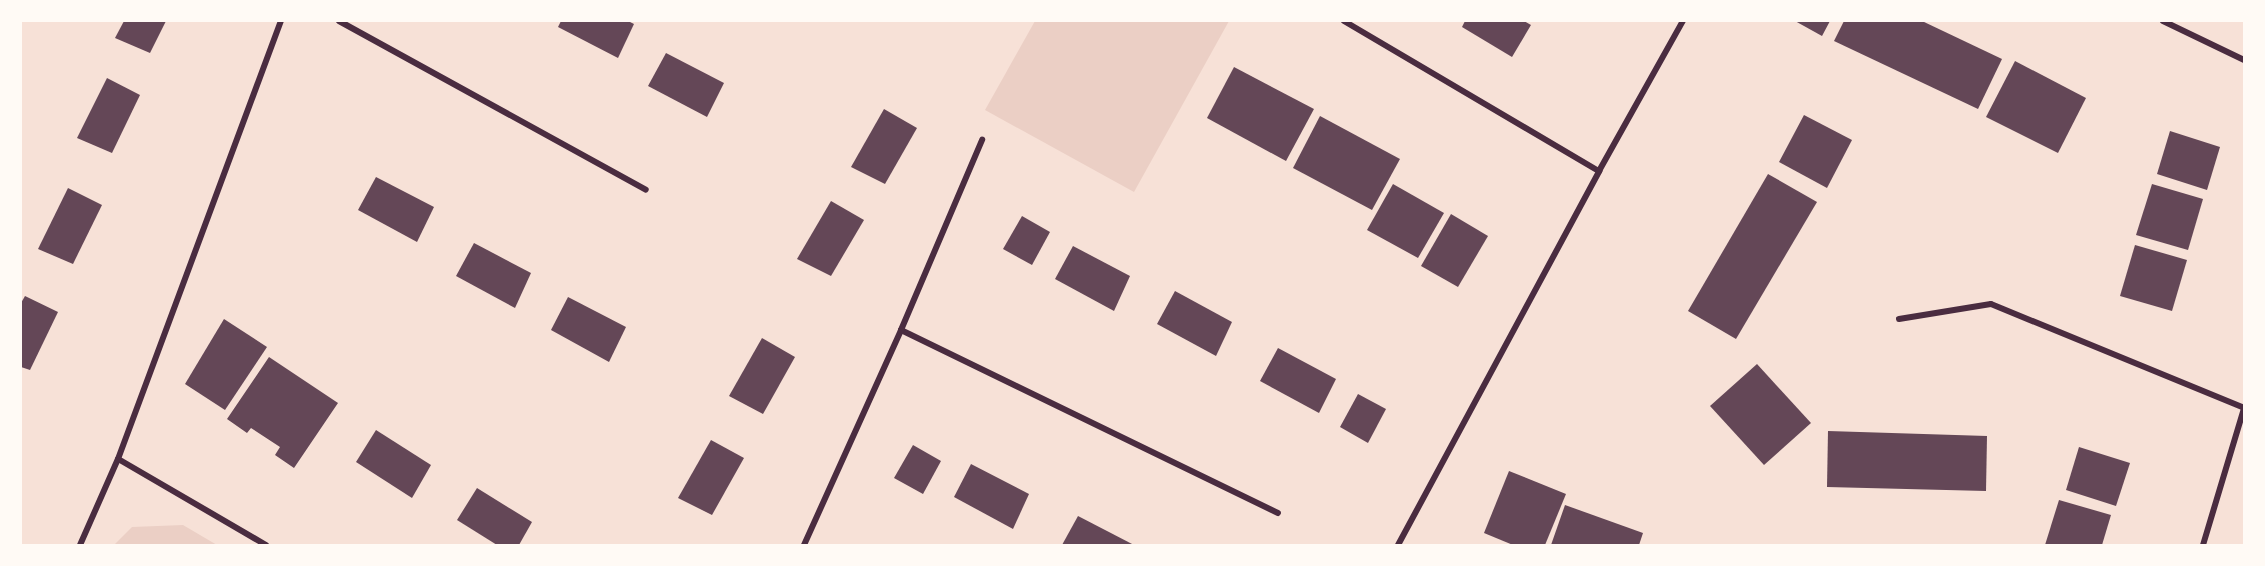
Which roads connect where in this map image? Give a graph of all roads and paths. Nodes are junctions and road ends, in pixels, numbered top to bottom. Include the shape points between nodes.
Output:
1 (281, 21) edge
2 (339, 21) edge
3 (1344, 21) edge
4 (1683, 21) edge
5 (2163, 21) edge
6 (1355, 23) edge
7 (2244, 60) edge
8 (982, 140) dead end
9 (1599, 171) junction
10 (646, 190) dead end
11 (1899, 319) dead end
12 (902, 330) junction
13 (2244, 408) edge
14 (118, 459) junction
15 (1278, 513) dead end
16 (80, 545) edge
17 (266, 545) edge
18 (804, 545) edge
19 (1398, 545) edge
20 (2203, 545) edge

1 - 14 street
2 - 10 street
3 - 6 street
4 - 9 street
5 - 7 street
6 - 9 street
8 - 12 street
9 - 19 street
11 - 13 street via 1991,304
12 - 15 street
12 - 18 street
13 - 20 street
14 - 16 street
14 - 17 street

